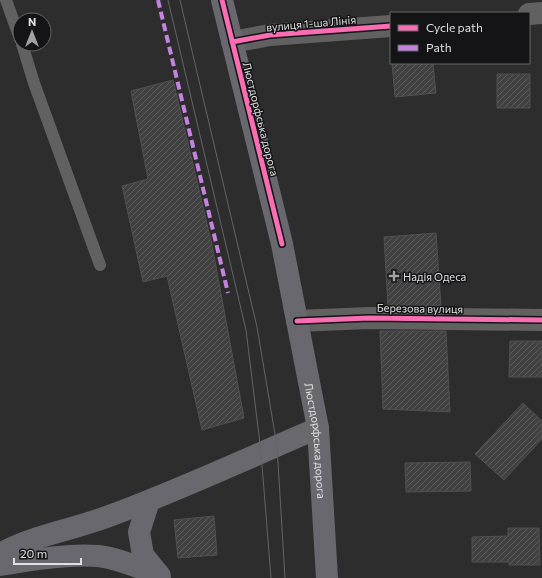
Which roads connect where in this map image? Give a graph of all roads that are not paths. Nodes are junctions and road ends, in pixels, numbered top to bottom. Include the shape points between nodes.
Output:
1 (6, 0) edge
2 (222, 0) edge
3 (542, 13) edge
4 (530, 14) edge
5 (12, 17) edge
6 (390, 26) edge
7 (232, 42) junction
8 (24, 52) edge
9 (100, 265) dead end
10 (542, 320) edge
11 (297, 321) junction
12 (318, 428) junction
13 (149, 501) junction
14 (0, 554) edge
15 (0, 565) edge
16 (161, 577) edge
17 (327, 578) edge

1 - 5 lane
2 - 7 main road, Люстдорфська дорога
3 - 4 street
6 - 7 street, вулиця 1-ша Лінія via 270,36
7 - 11 main road, Люстдорфська дорога via 282,244
8 - 9 lane
10 - 11 street, Березова вулиця via 369,318
11 - 12 main road, Люстдорфська дорога
12 - 13 main road
12 - 17 main road, Люстдорфська дорога
13 - 14 main road via 93,522 13,546
13 - 16 main road via 139,532 143,555
15 - 16 main road via 47,558 98,556 123,562

